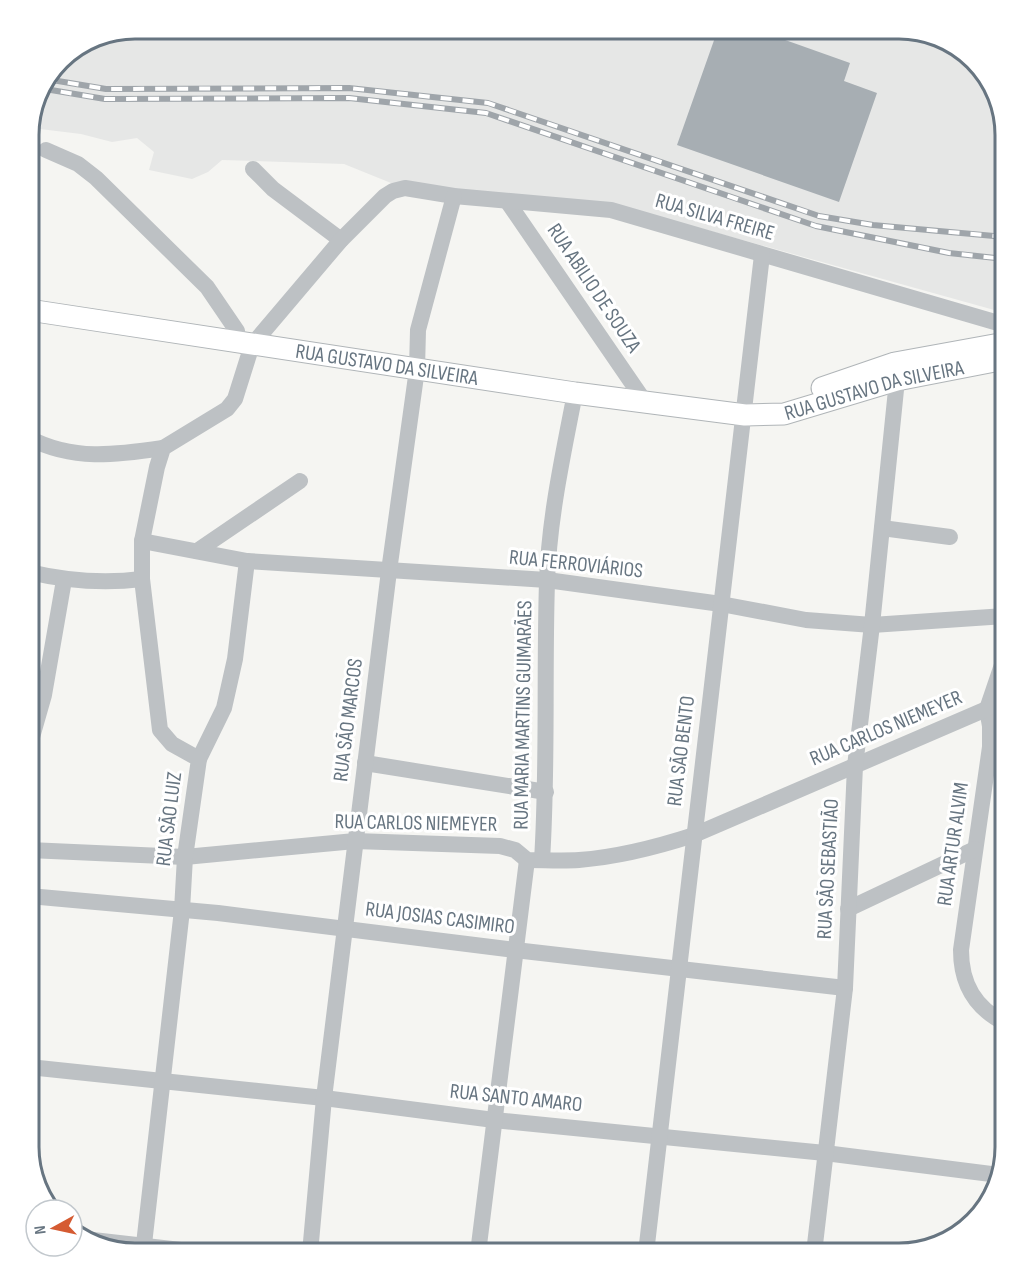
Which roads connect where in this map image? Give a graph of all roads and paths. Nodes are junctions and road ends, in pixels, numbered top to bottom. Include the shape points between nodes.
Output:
1 (46, 150) dead end
2 (253, 169) dead end
3 (454, 196) junction
4 (507, 201) junction
5 (341, 240) junction
6 (762, 255) junction
7 (39, 312) edge
8 (995, 322) edge
9 (245, 343) junction
10 (995, 345) edge
11 (995, 361) edge
12 (417, 369) junction
13 (897, 380) junction
14 (575, 393) junction
15 (645, 402) junction
16 (745, 415) junction
17 (39, 442) edge
18 (163, 448) junction
19 (300, 481) dead end
20 (882, 528) junction
21 (950, 537) dead end
22 (142, 541) junction
23 (197, 551) junction
24 (247, 561) junction
25 (389, 571) junction
26 (39, 574) edge
27 (142, 579) junction
28 (64, 580) junction
29 (547, 580) junction
30 (721, 604) junction
31 (995, 617) edge
32 (873, 625) junction
33 (995, 685) edge
34 (995, 705) edge
35 (987, 708) junction
36 (39, 713) edge
37 (199, 759) junction
38 (365, 763) junction
39 (855, 766) junction
40 (546, 792) junction
41 (694, 835) junction
42 (355, 841) junction
43 (975, 849) junction
44 (39, 850) edge
45 (185, 857) junction
46 (535, 860) junction
47 (39, 897) edge
48 (848, 909) junction
49 (182, 910) junction
50 (345, 930) junction
51 (515, 950) junction
52 (679, 968) junction
53 (845, 988) junction
54 (995, 1018) edge
55 (39, 1068) edge
56 (163, 1081) junction
57 (324, 1098) junction
58 (494, 1120) junction
59 (660, 1135) junction
60 (825, 1153) junction
61 (991, 1175) edge
62 (144, 1243) edge
63 (311, 1243) edge
64 (479, 1243) edge
65 (647, 1243) edge
66 (815, 1243) edge

1 - 9 street via 78,164 96,178 207,288
2 - 5 street via 273,189
3 - 4 street, RUA SILVA FREIRE
3 - 5 street, RUA SILVA FREIRE via 405,188 393,191
3 - 12 street, RUA SÃO MARCOS via 418,330
4 - 6 street, RUA SILVA FREIRE via 611,210
4 - 15 street, RUA ABILIO DE SOUZA
5 - 9 street
6 - 8 street, RUA SILVA FREIRE
6 - 16 street, RUA SÃO BENTO
7 - 9 main road, RUA GUSTAVO DA SILVEIRA
9 - 12 main road, RUA GUSTAVO DA SILVEIRA
9 - 18 street via 235,399 217,416
10 - 16 main road, RUA GUSTAVO DA SILVEIRA via 895,363
11 - 13 main road, RUA GUSTAVO DA SILVEIRA
12 - 14 main road, RUA GUSTAVO DA SILVEIRA
12 - 25 street, RUA SÃO MARCOS
13 - 16 main road, RUA GUSTAVO DA SILVEIRA via 784,414
13 - 20 street, RUA SÃO SEBASTIÃO
14 - 15 main road, RUA GUSTAVO DA SILVEIRA
14 - 29 street, RUA MARIA MARTINS GUIMARÃES via 557,488
15 - 16 main road, RUA GUSTAVO DA SILVEIRA
16 - 30 street, RUA SÃO BENTO
17 - 18 street via 59,451 88,454 126,454
18 - 22 street, RUA SÃO LUIZ
19 - 23 street
20 - 21 street
20 - 32 street, RUA SÃO SEBASTIÃO
22 - 23 street, RUA FERROVIÁRIOS
22 - 27 street, RUA SÃO LUIZ
23 - 24 street, RUA FERROVIÁRIOS
24 - 25 street, RUA FERROVIÁRIOS
24 - 37 street via 235,659 224,708
25 - 29 street, RUA FERROVIÁRIOS
25 - 38 street, RUA SÃO MARCOS
26 - 28 street
27 - 28 street
27 - 37 street, RUA SÃO LUIZ via 160,730 172,744
28 - 36 street
29 - 30 street, RUA FERROVIÁRIOS
29 - 40 street, RUA MARIA MARTINS GUIMARÃES
30 - 32 street, RUA FERROVIÁRIOS via 806,620
30 - 41 street, RUA SÃO BENTO
31 - 32 street, RUA FERROVIÁRIOS
32 - 39 street, RUA SÃO SEBASTIÃO
33 - 35 street, RUA ARTUR ALVIM
34 - 35 street, RUA CARLOS NIEMEYER
35 - 39 street, RUA CARLOS NIEMEYER
35 - 43 street, RUA ARTUR ALVIM via 990,747
37 - 45 street, RUA SÃO LUIZ
38 - 40 street
38 - 42 street, RUA SÃO MARCOS
39 - 41 street, RUA CARLOS NIEMEYER
39 - 48 street, RUA SÃO SEBASTIÃO
40 - 46 street, RUA MARIA MARTINS GUIMARÃES
41 - 46 street, RUA CARLOS NIEMEYER via 617,855
41 - 52 street, RUA SÃO BENTO
42 - 45 street, RUA CARLOS NIEMEYER
42 - 46 street, RUA CARLOS NIEMEYER via 500,846
42 - 50 street, RUA SÃO MARCOS
43 - 48 street
43 - 54 street, RUA ARTUR ALVIM via 961,966 977,1003
44 - 45 street, RUA CARLOS NIEMEYER
45 - 49 street, RUA SÃO LUIZ
46 - 51 street, RUA MARIA MARTINS GUIMARÃES
47 - 49 street, RUA JOSIAS CASIMIRO
48 - 53 street, RUA SÃO SEBASTIÃO
49 - 50 street, RUA JOSIAS CASIMIRO
49 - 56 street, RUA SÃO LUIZ
50 - 51 street, RUA JOSIAS CASIMIRO
50 - 57 street, RUA SÃO MARCOS
51 - 52 street, RUA JOSIAS CASIMIRO
51 - 58 street, RUA MARIA MARTINS GUIMARÃES
52 - 53 street, RUA JOSIAS CASIMIRO
52 - 59 street, RUA SÃO BENTO
53 - 60 street, RUA SÃO SEBASTIÃO
55 - 56 street, RUA SANTO AMARO
56 - 57 street, RUA SANTO AMARO
56 - 62 street, RUA SÃO LUIZ
57 - 58 street, RUA SANTO AMARO
57 - 63 street, RUA SÃO MARCOS
58 - 59 street, RUA SANTO AMARO
58 - 64 street, RUA MARIA MARTINS GUIMARÃES
59 - 60 street, RUA SANTO AMARO
59 - 65 street, RUA SÃO BENTO
60 - 61 street, RUA SANTO AMARO
60 - 66 street, RUA SÃO SEBASTIÃO

